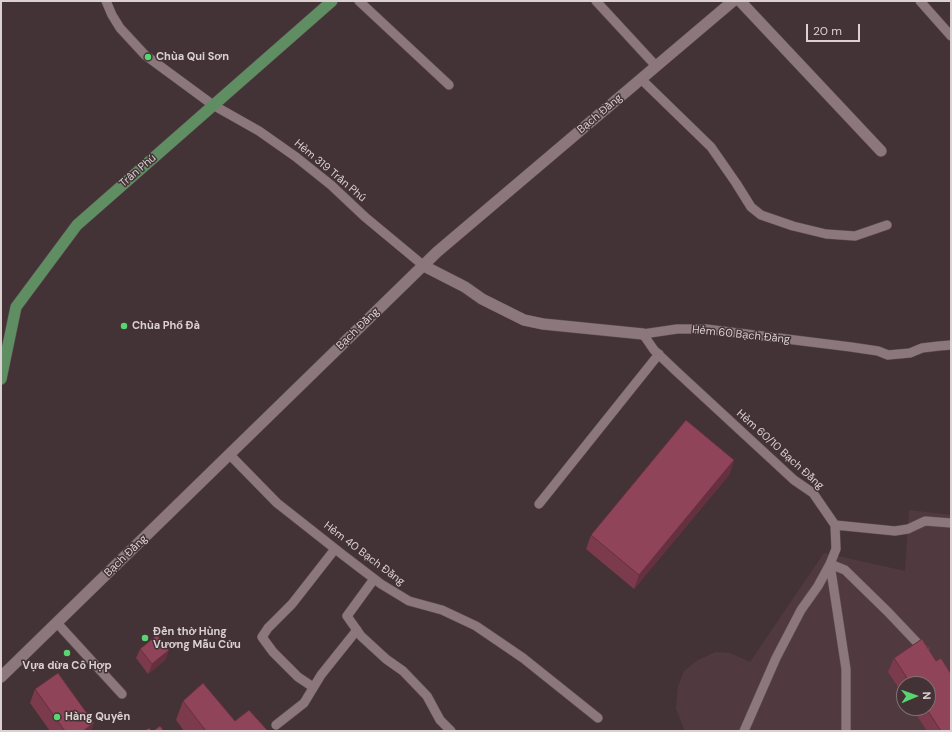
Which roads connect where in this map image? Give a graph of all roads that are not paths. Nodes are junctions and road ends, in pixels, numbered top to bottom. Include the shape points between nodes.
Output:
1 (106, 1) edge
2 (332, 1) edge
3 (359, 1) edge
4 (596, 1) edge
5 (733, 1) edge
6 (740, 1) edge
7 (920, 1) edge
8 (951, 36) edge
9 (656, 66) junction
10 (641, 79) junction
11 (449, 85) dead end
12 (213, 105) junction
13 (881, 152) dead end
14 (887, 225) dead end
15 (424, 266) junction
16 (643, 334) junction
17 (951, 345) edge
18 (659, 354) junction
19 (1, 379) edge
20 (230, 454) junction
21 (539, 504) dead end
22 (951, 523) edge
23 (835, 525) junction
24 (335, 549) junction
25 (830, 564) junction
26 (374, 579) junction
27 (57, 623) junction
28 (357, 630) junction
29 (930, 656) edge
30 (1, 677) edge
31 (314, 687) junction
32 (122, 694) dead end
33 (598, 718) dead end
34 (276, 726) dead end
35 (451, 731) edge
36 (744, 731) edge
37 (846, 731) edge

1 - 12 lane, Hẻm 319 Trần Phú via 120,28 134,43 169,74
2 - 12 main road, Trần Phú
3 - 11 lane
4 - 9 lane
5 - 9 street, Bạch Đằng
6 - 13 street
7 - 8 lane
9 - 10 street, Bạch Đằng
10 - 14 lane via 712,147 751,207 760,215 826,234 855,236
10 - 15 street, Bạch Đằng via 437,252
12 - 15 lane, Hẻm 319 Trần Phú via 259,131 296,157
12 - 19 main road, Trần Phú via 77,225 16,307
15 - 16 street, Hẻm 60 Bạch Đằng via 524,320
15 - 20 street, Bạch Đằng
16 - 17 lane, Hẻm 60 Bạch Đằng via 677,329 706,329 851,347 888,355
16 - 18 lane, Hẻm 60/10 Bạch Đằng
18 - 21 lane
18 - 23 lane, Hẻm 60/10 Bạch Đằng via 794,480 813,493
20 - 24 lane, Hẻm 40 Bạch Đằng via 277,503
20 - 27 street, Bạch Đằng
22 - 23 lane via 925,521 908,529 895,531
23 - 25 lane via 836,549
24 - 26 lane, Hẻm 40 Bạch Đằng
24 - 31 lane via 292,604 262,637 298,677
25 - 29 lane via 845,570
25 - 36 lane via 801,610 776,658
25 - 37 lane via 846,669
26 - 28 lane via 347,616
26 - 33 lane, Hẻm 40 Bạch Đằng via 409,601 442,610 476,626 523,658
27 - 30 street, Bạch Đằng
27 - 32 lane
28 - 31 lane
28 - 35 lane via 427,696 440,720
31 - 34 lane via 304,704

